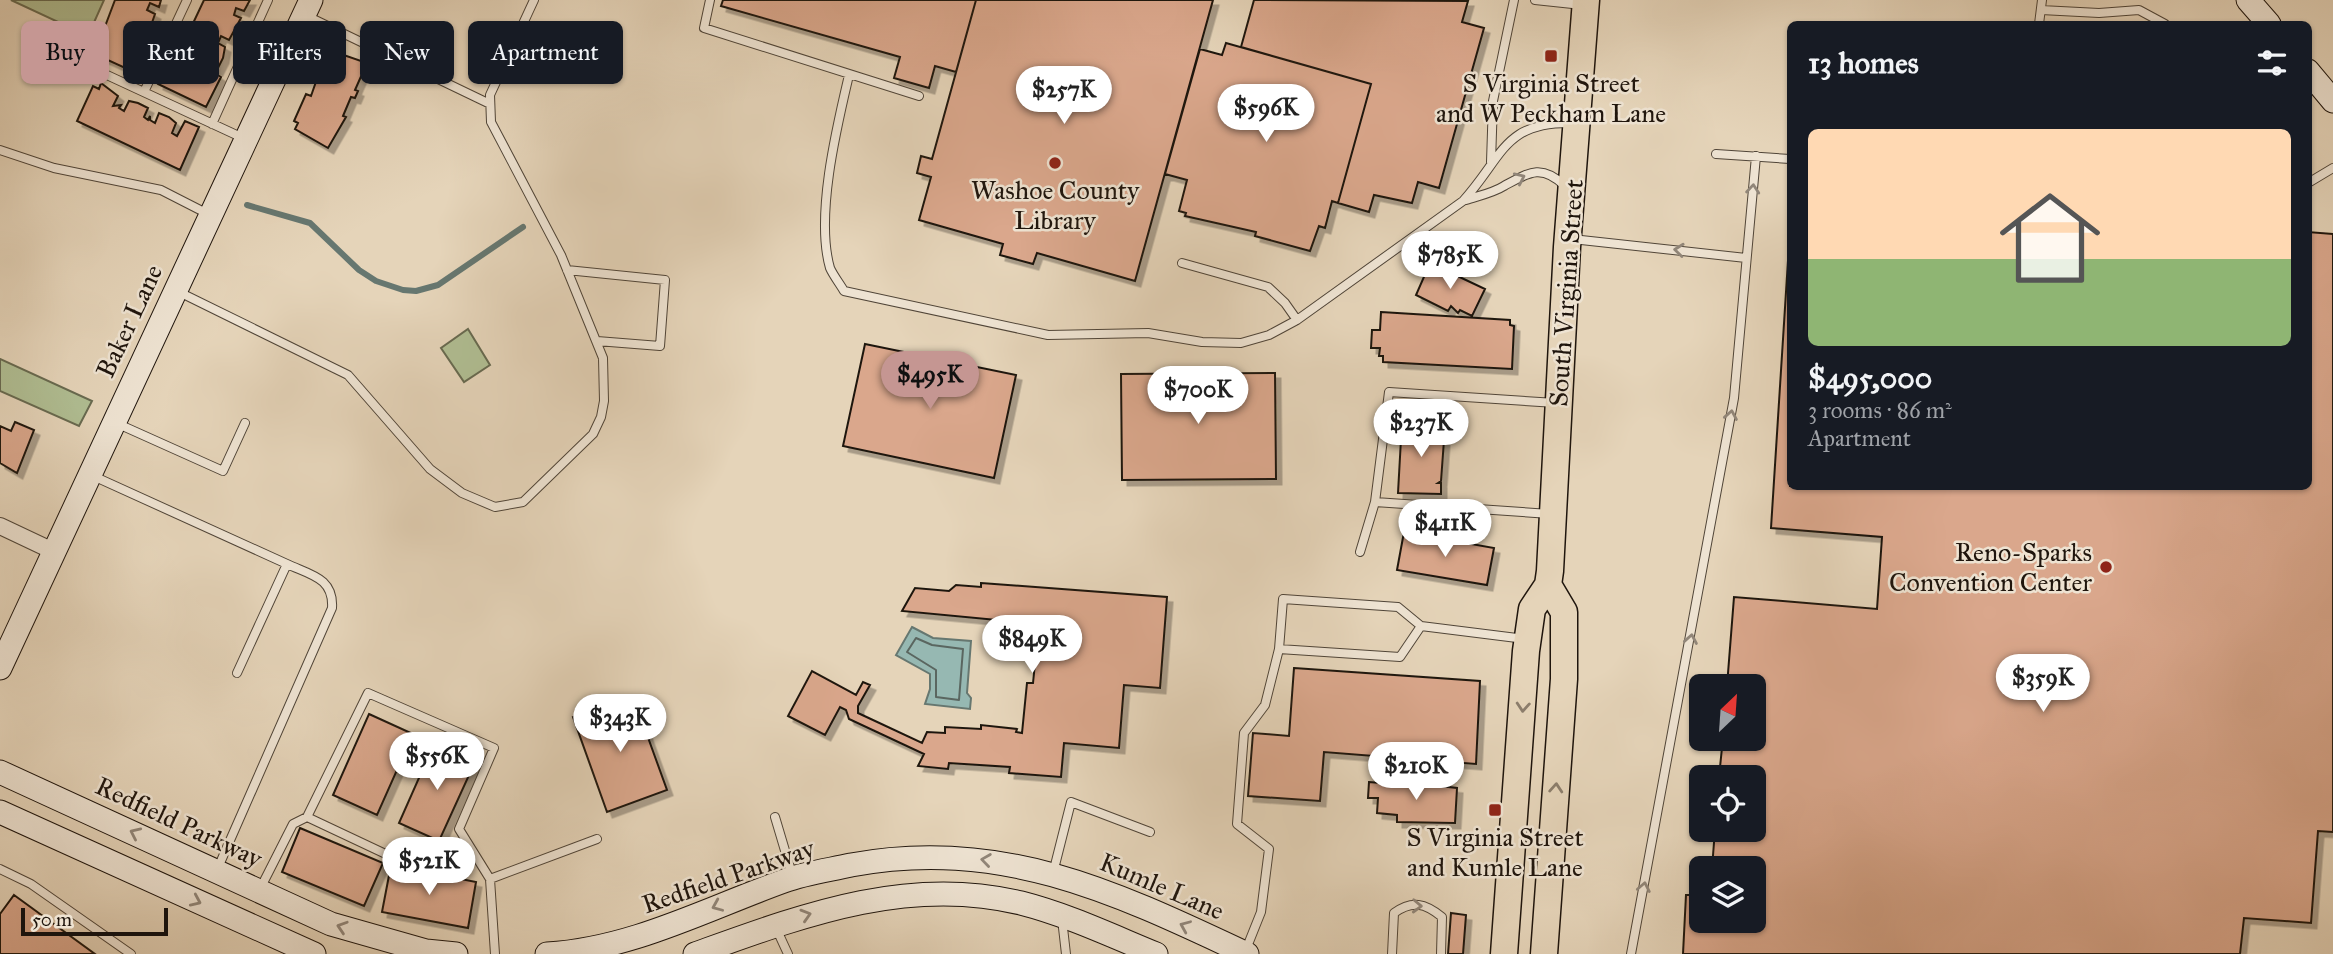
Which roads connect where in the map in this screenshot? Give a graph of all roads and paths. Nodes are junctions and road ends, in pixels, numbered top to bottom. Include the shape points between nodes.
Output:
1 (187, 0) edge
2 (268, 0) edge
3 (534, 0) edge
4 (710, 0) edge
5 (1514, 0) edge
6 (1535, 0) edge
7 (2042, 0) edge
8 (2248, 0) edge
9 (1585, 3) edge
10 (308, 7) edge
11 (2040, 10) junction
12 (2039, 21) edge
13 (2159, 21) edge
14 (2266, 21) edge
15 (849, 75) junction
16 (109, 76) edge
17 (2312, 76) edge
18 (144, 92) junction
19 (919, 96) dead end
20 (2333, 101) edge
21 (490, 104) junction
22 (1577, 123) junction
23 (212, 124) junction
24 (246, 139) junction
25 (0, 150) edge
26 (1716, 154) dead end
27 (1756, 156) junction
28 (1787, 159) edge
29 (1492, 162) junction
30 (2333, 168) edge
31 (2312, 181) edge
32 (1572, 193) junction
33 (1463, 201) junction
34 (211, 216) junction
35 (1568, 239) junction
36 (1746, 258) junction
37 (1182, 263) dead end
38 (567, 270) junction
39 (174, 290) junction
40 (1297, 320) junction
41 (597, 341) junction
42 (1559, 404) junction
43 (113, 422) junction
44 (246, 423) dead end
45 (89, 474) junction
46 (1375, 502) junction
47 (1553, 515) junction
48 (0, 526) edge
49 (53, 551) junction
50 (1360, 552) dead end
51 (288, 564) junction
52 (1548, 585) junction
53 (1421, 626) junction
54 (1528, 639) junction
55 (1279, 649) junction
56 (0, 668) edge
57 (237, 673) dead end
58 (0, 772) edge
59 (0, 813) edge
60 (307, 817) junction
61 (775, 817) dead end
62 (1150, 832) dead end
63 (597, 839) dead end
64 (474, 853) junction
65 (0, 869) edge
66 (217, 870) junction
67 (1053, 873) junction
68 (793, 878) junction
69 (490, 879) junction
70 (259, 890) junction
71 (1062, 916) junction
72 (775, 925) junction
73 (1246, 953) edge
74 (131, 954) edge
75 (314, 954) edge
76 (456, 954) edge
77 (495, 954) edge
78 (547, 954) edge
79 (695, 954) edge
80 (788, 954) edge
81 (1066, 954) edge
82 (1156, 954) edge
83 (1392, 954) edge
84 (1441, 954) edge
85 (1504, 954) edge
86 (1544, 954) edge
87 (1631, 954) edge

1 - 18 lane
2 - 23 lane
3 - 21 lane via 499,72
4 - 15 lane via 704,28
5 - 29 lane via 1493,101
6 - 9 lane
7 - 11 lane
8 - 14 street
9 - 22 main road, South Virginia Street
10 - 21 lane
10 - 24 street, Baker Lane
11 - 12 lane
11 - 13 lane via 2139,10
15 - 19 lane
15 - 40 lane via 834,139 826,221 830,268 844,291 1048,335 1148,332 1202,342 1241,343
16 - 18 lane
17 - 20 street
18 - 23 lane
21 - 38 lane via 491,122
22 - 29 lane via 1543,122 1520,133
22 - 32 main road, South Virginia Street
23 - 24 lane
24 - 34 street, Baker Lane
25 - 34 lane via 54,168 161,190
26 - 27 lane
27 - 28 lane
36 -> 27 lane
29 - 33 lane
30 - 31 lane
33 -> 32 lane via 1503,187 1518,176 1540,172 1555,177
32 - 35 main road, South Virginia Street
33 - 40 lane
34 - 39 street, Baker Lane
36 -> 35 lane
35 - 42 main road, South Virginia Street
87 -> 36 lane via 1734,398
37 - 40 lane via 1268,287
38 - 41 lane
38 - 41 lane via 665,280 660,346
39 - 41 lane via 348,375 430,469 462,494 495,507 523,502 593,435 601,417 606,372
39 - 43 street, Baker Lane
42 - 46 lane via 1389,392
42 - 47 main road, South Virginia Street
43 - 44 lane via 223,471
43 - 45 street, Baker Lane
45 - 49 street, Baker Lane
45 - 51 lane
46 - 47 lane
46 - 50 lane
47 - 52 main road, South Virginia Street
48 - 49 street
49 - 56 street, Baker Lane
51 - 57 lane
51 - 66 lane via 326,581 333,593 332,608
52 - 54 main road, South Virginia Street via 1532,609
86 -> 52 main road via 1564,679 1564,612
53 - 54 lane
53 - 55 lane via 1400,657
53 - 55 lane via 1398,607 1283,599
54 -> 85 main road, South Virginia Street
55 - 73 lane via 1265,705 1244,733 1237,824 1269,849 1261,912
66 -> 58 street, Redfield Parkway
59 -> 75 street
60 - 64 lane via 392,857 456,863
60 - 64 lane via 368,693 494,748 459,829
60 - 70 lane via 293,824
61 - 68 lane
62 - 67 lane via 1071,803
63 - 69 lane
64 - 69 lane
65 - 74 lane via 31,884
66 - 70 street, Redfield Parkway
67 -> 68 street, Redfield Parkway via 983,859 934,856 884,859
67 - 71 street
73 -> 67 street, Kumle Lane
68 -> 78 street, Redfield Parkway via 654,933
69 - 77 lane
76 -> 70 street, Redfield Parkway via 415,948 331,924
72 -> 71 street via 844,904 933,894 1020,903
71 - 81 lane
71 - 82 street
72 - 79 street
72 - 80 lane
83 -> 84 lane via 1394,913 1407,904 1428,905 1442,917

